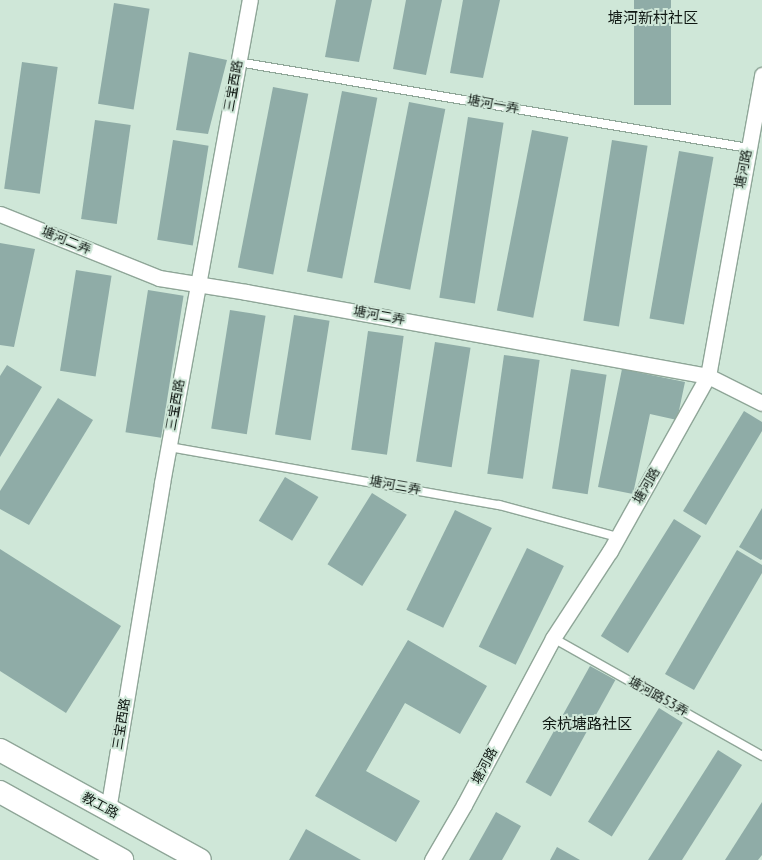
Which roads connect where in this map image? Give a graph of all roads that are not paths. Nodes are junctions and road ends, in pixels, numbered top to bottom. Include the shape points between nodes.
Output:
1 (250, 0) edge
2 (238, 62) junction
3 (762, 75) edge
4 (748, 148) junction
5 (0, 214) edge
6 (198, 284) junction
7 (708, 376) junction
8 (762, 404) edge
9 (169, 446) junction
10 (618, 537) junction
11 (553, 638) junction
12 (0, 750) edge
13 (762, 756) edge
14 (0, 792) edge
15 (108, 810) junction
16 (122, 860) edge
17 (200, 860) edge
18 (432, 860) edge

1 - 2 street, 三宝西路
2 - 4 lane, 塘河一弄
2 - 6 street, 三宝西路
3 - 4 street, 塘河路
4 - 7 street, 塘河路
5 - 6 street, 塘河二弄 via 159,278
6 - 7 street, 塘河二弄
6 - 9 street, 三宝西路
7 - 8 street, 塘河二弄
7 - 10 street, 塘河路
9 - 10 lane, 塘河三弄 via 499,505
9 - 15 street, 三宝西路
10 - 11 street, 塘河路
11 - 13 lane, 塘河路53弄
11 - 18 street, 塘河路
12 - 15 main road, 教工路
14 - 16 main road
15 - 17 main road, 教工路

